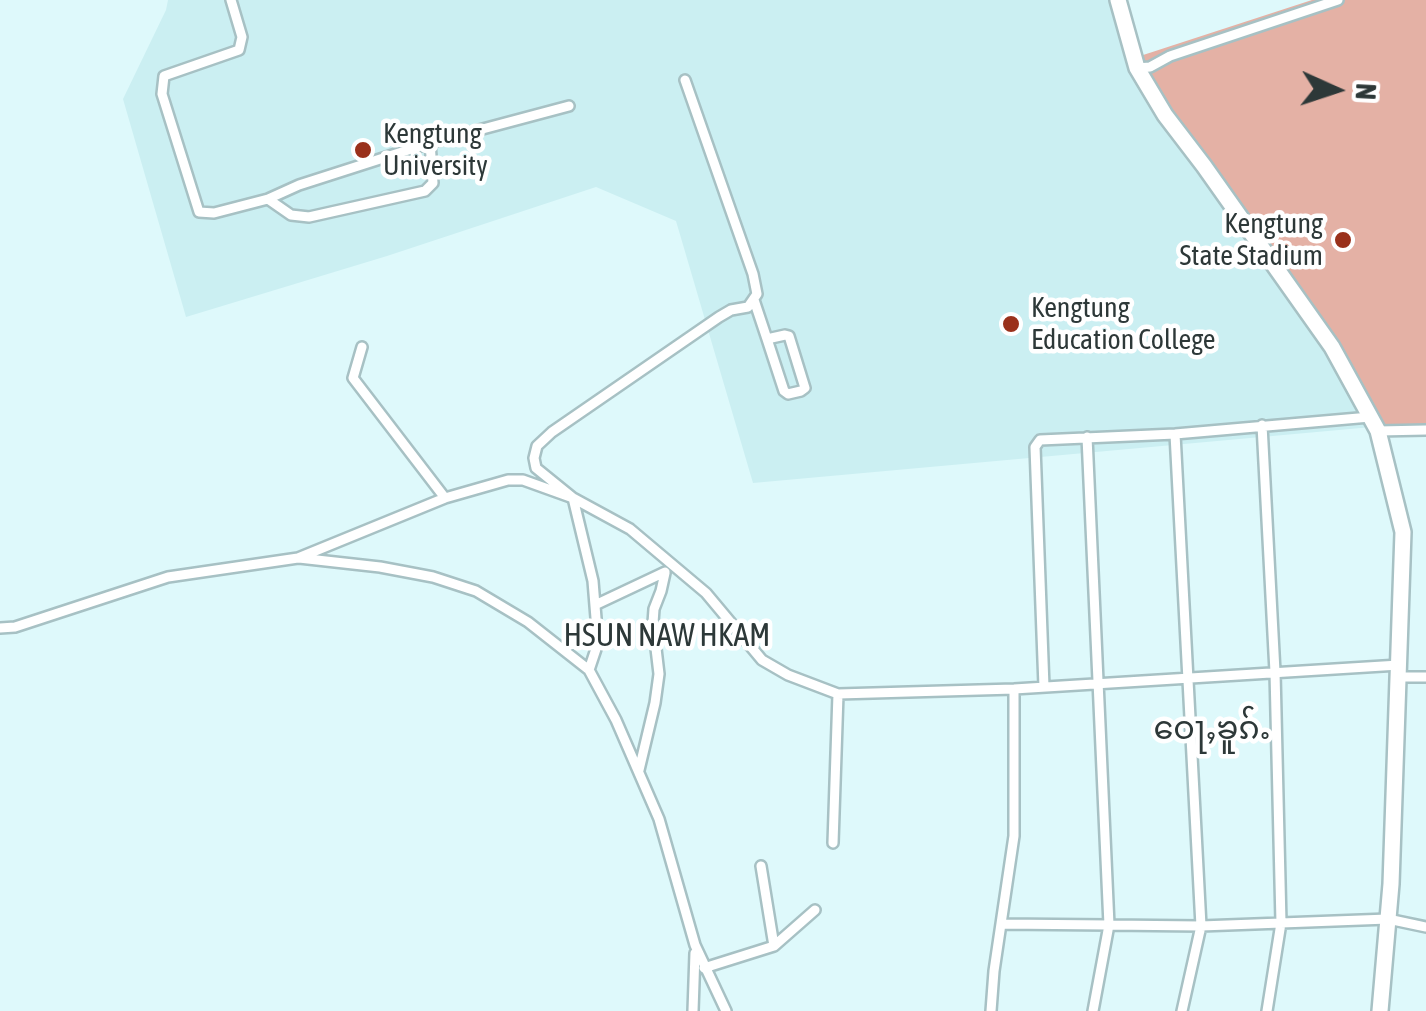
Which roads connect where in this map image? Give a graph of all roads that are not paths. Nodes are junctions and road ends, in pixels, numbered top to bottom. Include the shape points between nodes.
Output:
1 (231, 0) edge
2 (1118, 0) edge
3 (1338, 0) edge
4 (1137, 68) junction
5 (685, 80) dead end
6 (569, 106) dead end
7 (430, 143) junction
8 (268, 199) junction
9 (754, 300) junction
10 (767, 338) junction
11 (362, 347) dead end
12 (1374, 424) junction
13 (1262, 425) junction
14 (1426, 430) edge
15 (1175, 434) junction
16 (1086, 437) junction
17 (445, 498) junction
18 (574, 498) junction
19 (298, 558) junction
20 (676, 568) junction
21 (665, 572) junction
22 (594, 604) junction
23 (0, 628) edge
24 (589, 670) junction
25 (1398, 671) junction
26 (1274, 672) junction
27 (1186, 677) junction
28 (1426, 677) edge
29 (1099, 683) junction
30 (1044, 687) junction
31 (1014, 689) junction
32 (838, 694) junction
33 (639, 772) junction
34 (832, 842) dead end
35 (761, 866) dead end
36 (815, 910) dead end
37 (1388, 918) junction
38 (1281, 923) junction
39 (1001, 924) junction
40 (1109, 925) junction
41 (1200, 926) junction
42 (1426, 927) edge
43 (695, 945) junction
44 (774, 946) junction
45 (704, 968) junction
46 (692, 1011) edge
47 (726, 1011) edge
48 (992, 1011) edge
49 (1093, 1011) edge
50 (1182, 1011) edge
51 (1267, 1011) edge
52 (1380, 1011) edge

1 - 8 street via 242,37 238,50 164,76 162,94 199,212
2 - 4 highway
3 - 4 street
4 - 12 highway via 1332,347
5 - 9 street via 753,274
6 - 7 street
7 - 8 street
7 - 8 street via 433,184 425,191 309,217 290,215
9 - 10 street
9 - 18 street via 719,316 537,446 536,468
10 - 10 street via 784,391 801,391 789,336
11 - 17 street via 352,378
12 - 13 street
12 - 14 street
12 - 25 highway via 1402,532
13 - 15 street
13 - 26 street
15 - 16 street
15 - 27 street
16 - 29 street
16 - 30 street via 1040,440 1035,447
17 - 18 street via 522,480
17 - 19 street
18 - 20 street via 630,529
18 - 22 street
19 - 23 street via 168,577
19 - 24 street via 380,567 476,590
20 - 21 street
20 - 32 street via 762,660
21 - 22 street
21 - 33 street via 653,624 659,674
22 - 24 street via 598,643
24 - 33 street
25 - 26 street
25 - 28 street
25 - 37 highway
26 - 27 street
26 - 38 street
27 - 29 street
27 - 41 street
29 - 30 street
29 - 40 street
30 - 31 street
31 - 32 street
31 - 39 street via 1014,836
32 - 34 street
33 - 43 street
35 - 44 street
36 - 44 street
37 - 38 street
37 - 42 street
37 - 52 highway
38 - 41 street
38 - 51 street
39 - 40 street
39 - 48 street
40 - 41 street
40 - 49 street
41 - 50 street
43 - 45 street
43 - 46 street
44 - 45 street
45 - 47 street

